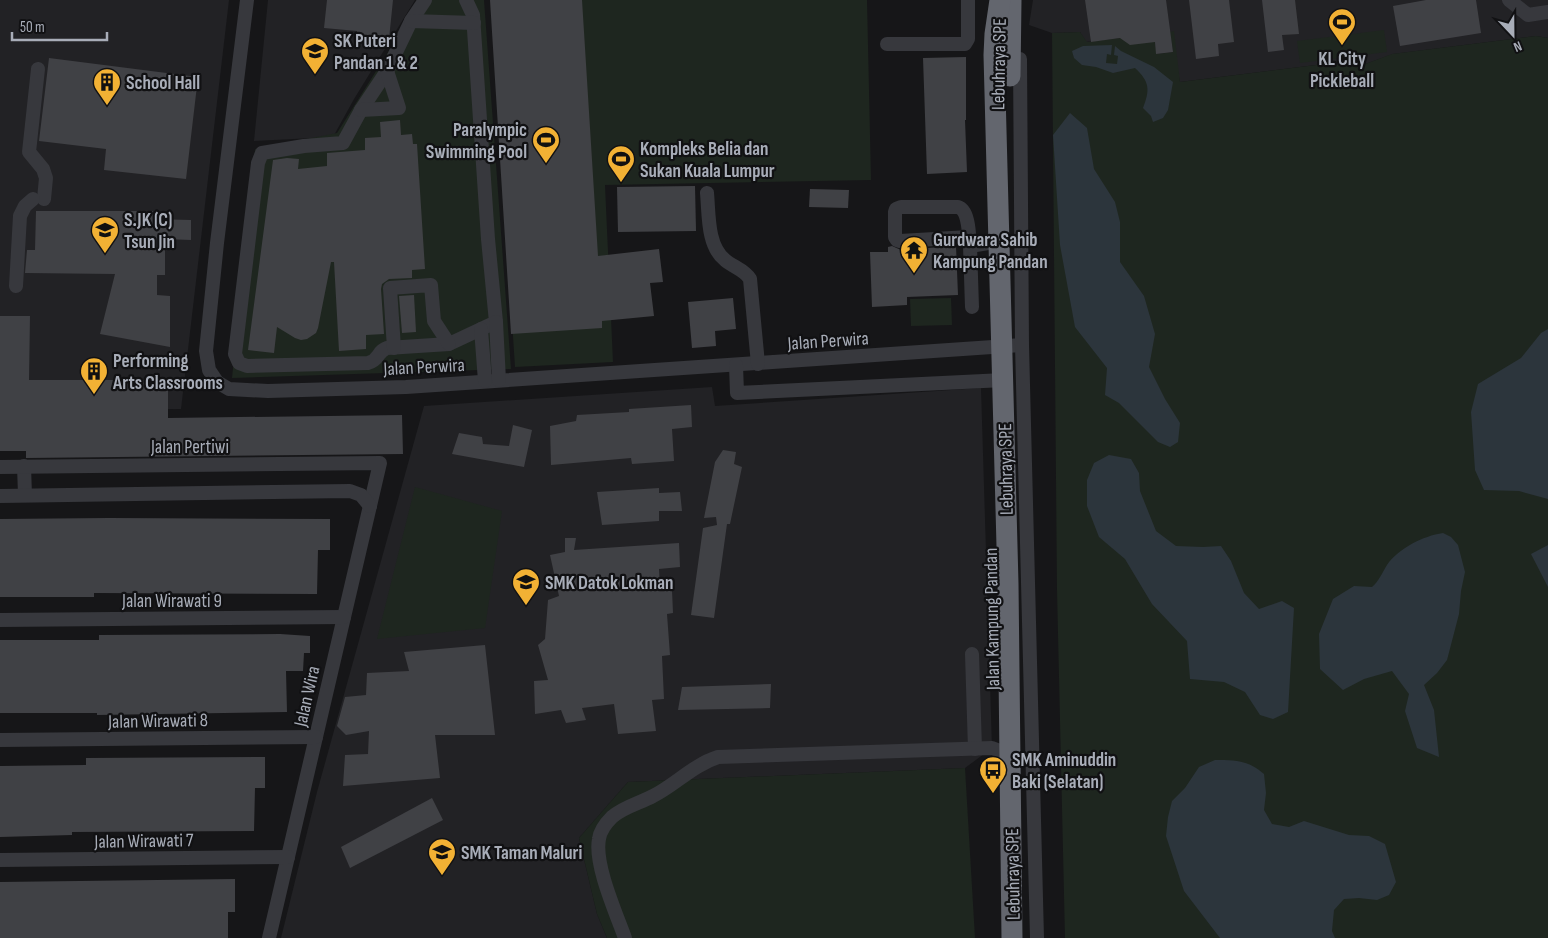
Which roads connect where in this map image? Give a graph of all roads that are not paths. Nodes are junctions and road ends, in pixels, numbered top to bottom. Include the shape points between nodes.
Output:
1 (247, 0) edge
2 (425, 0) edge
3 (466, 0) edge
4 (968, 0) edge
5 (995, 0) edge
6 (1000, 0) edge
7 (1011, 0) edge
8 (1020, 0) edge
9 (1509, 0) edge
10 (1548, 12) edge
11 (411, 21) junction
12 (474, 22) junction
13 (887, 44) dead end
14 (38, 69) dead end
15 (387, 71) junction
16 (361, 110) junction
17 (706, 193) dead end
18 (970, 241) junction
19 (1000, 241) junction
20 (16, 286) dead end
21 (972, 307) dead end
22 (434, 321) junction
23 (496, 322) junction
24 (480, 329) junction
25 (449, 344) junction
26 (1022, 345) junction
27 (423, 346) junction
28 (1005, 346) junction
29 (394, 348) junction
30 (758, 364) junction
31 (736, 365) junction
32 (499, 380) junction
33 (1004, 380) junction
34 (485, 381) junction
35 (380, 463) joint
36 (24, 466) junction
37 (0, 467) edge
38 (25, 495) junction
39 (0, 496) edge
40 (370, 506) junction
41 (344, 617) junction
42 (0, 620) edge
43 (972, 654) dead end
44 (316, 737) junction
45 (0, 740) edge
46 (975, 749) junction
47 (1013, 756) junction
48 (288, 857) junction
49 (0, 860) edge
50 (269, 938) edge
51 (625, 938) edge
52 (1012, 938) edge
53 (1018, 938) edge
54 (1026, 938) edge
55 (1037, 938) edge

1 - 34 street, Jalan Perwira via 206,352 212,376 229,388 261,391
2 - 11 street
3 - 12 street
4 - 13 street via 968,39 965,44
5 - 19 street, Jalan Kampung Pandan
6 - 52 highway, Lebuhraya SPE, bridge via 994,54 1008,584
7 - 54 highway, Lebuhraya SPE
8 - 26 street, Jalan Kampung Pandan
9 - 10 street via 1528,15
11 - 12 street
11 - 15 street
12 - 23 street
14 - 20 street via 29,152 45,175 39,199 25,206 20,216
15 - 16 street
15 - 16 street via 399,108
16 - 29 street via 344,143 262,152 258,163 235,354 239,363 247,366 368,363 376,360 383,350
17 - 30 street via 716,249 726,262 750,279
18 - 18 street via 897,240 896,209 901,206 962,208
18 - 19 street
18 - 21 street
19 - 28 street, Jalan Kampung Pandan
22 - 25 street
22 - 27 street
22 - 29 street via 431,284 390,288
23 - 24 street
23 - 32 street
24 - 25 street
24 - 34 street
25 - 27 street
26 - 28 street, Jalan Perwira
26 - 55 street, Jalan Kampung Pandan
27 - 29 street
28 - 30 street, Jalan Perwira
28 - 33 street, Jalan Kampung Pandan
30 - 31 street, Jalan Perwira
31 - 32 street, Jalan Perwira
31 - 33 street via 737,394
32 - 34 street, Jalan Perwira
33 - 47 street, Jalan Kampung Pandan
35 - 36 street, Jalan Pertiwi
35 - 40 street, Jalan Wira
36 - 37 street, Jalan Pertiwi
36 - 38 street
38 - 39 street
38 - 40 street via 350,491 361,495
40 - 41 street, Jalan Wira
41 - 42 street, Jalan Wirawati 9
41 - 44 street, Jalan Wira
43 - 46 street
44 - 45 street, Jalan Wirawati 8
44 - 48 street, Jalan Wira
46 - 47 street via 992,748
46 - 51 street via 718,757 706,760 654,796 613,816 601,831 598,841 601,867
47 - 53 street, Jalan Kampung Pandan
48 - 49 street, Jalan Wirawati 7
48 - 50 street, Jalan Wira

